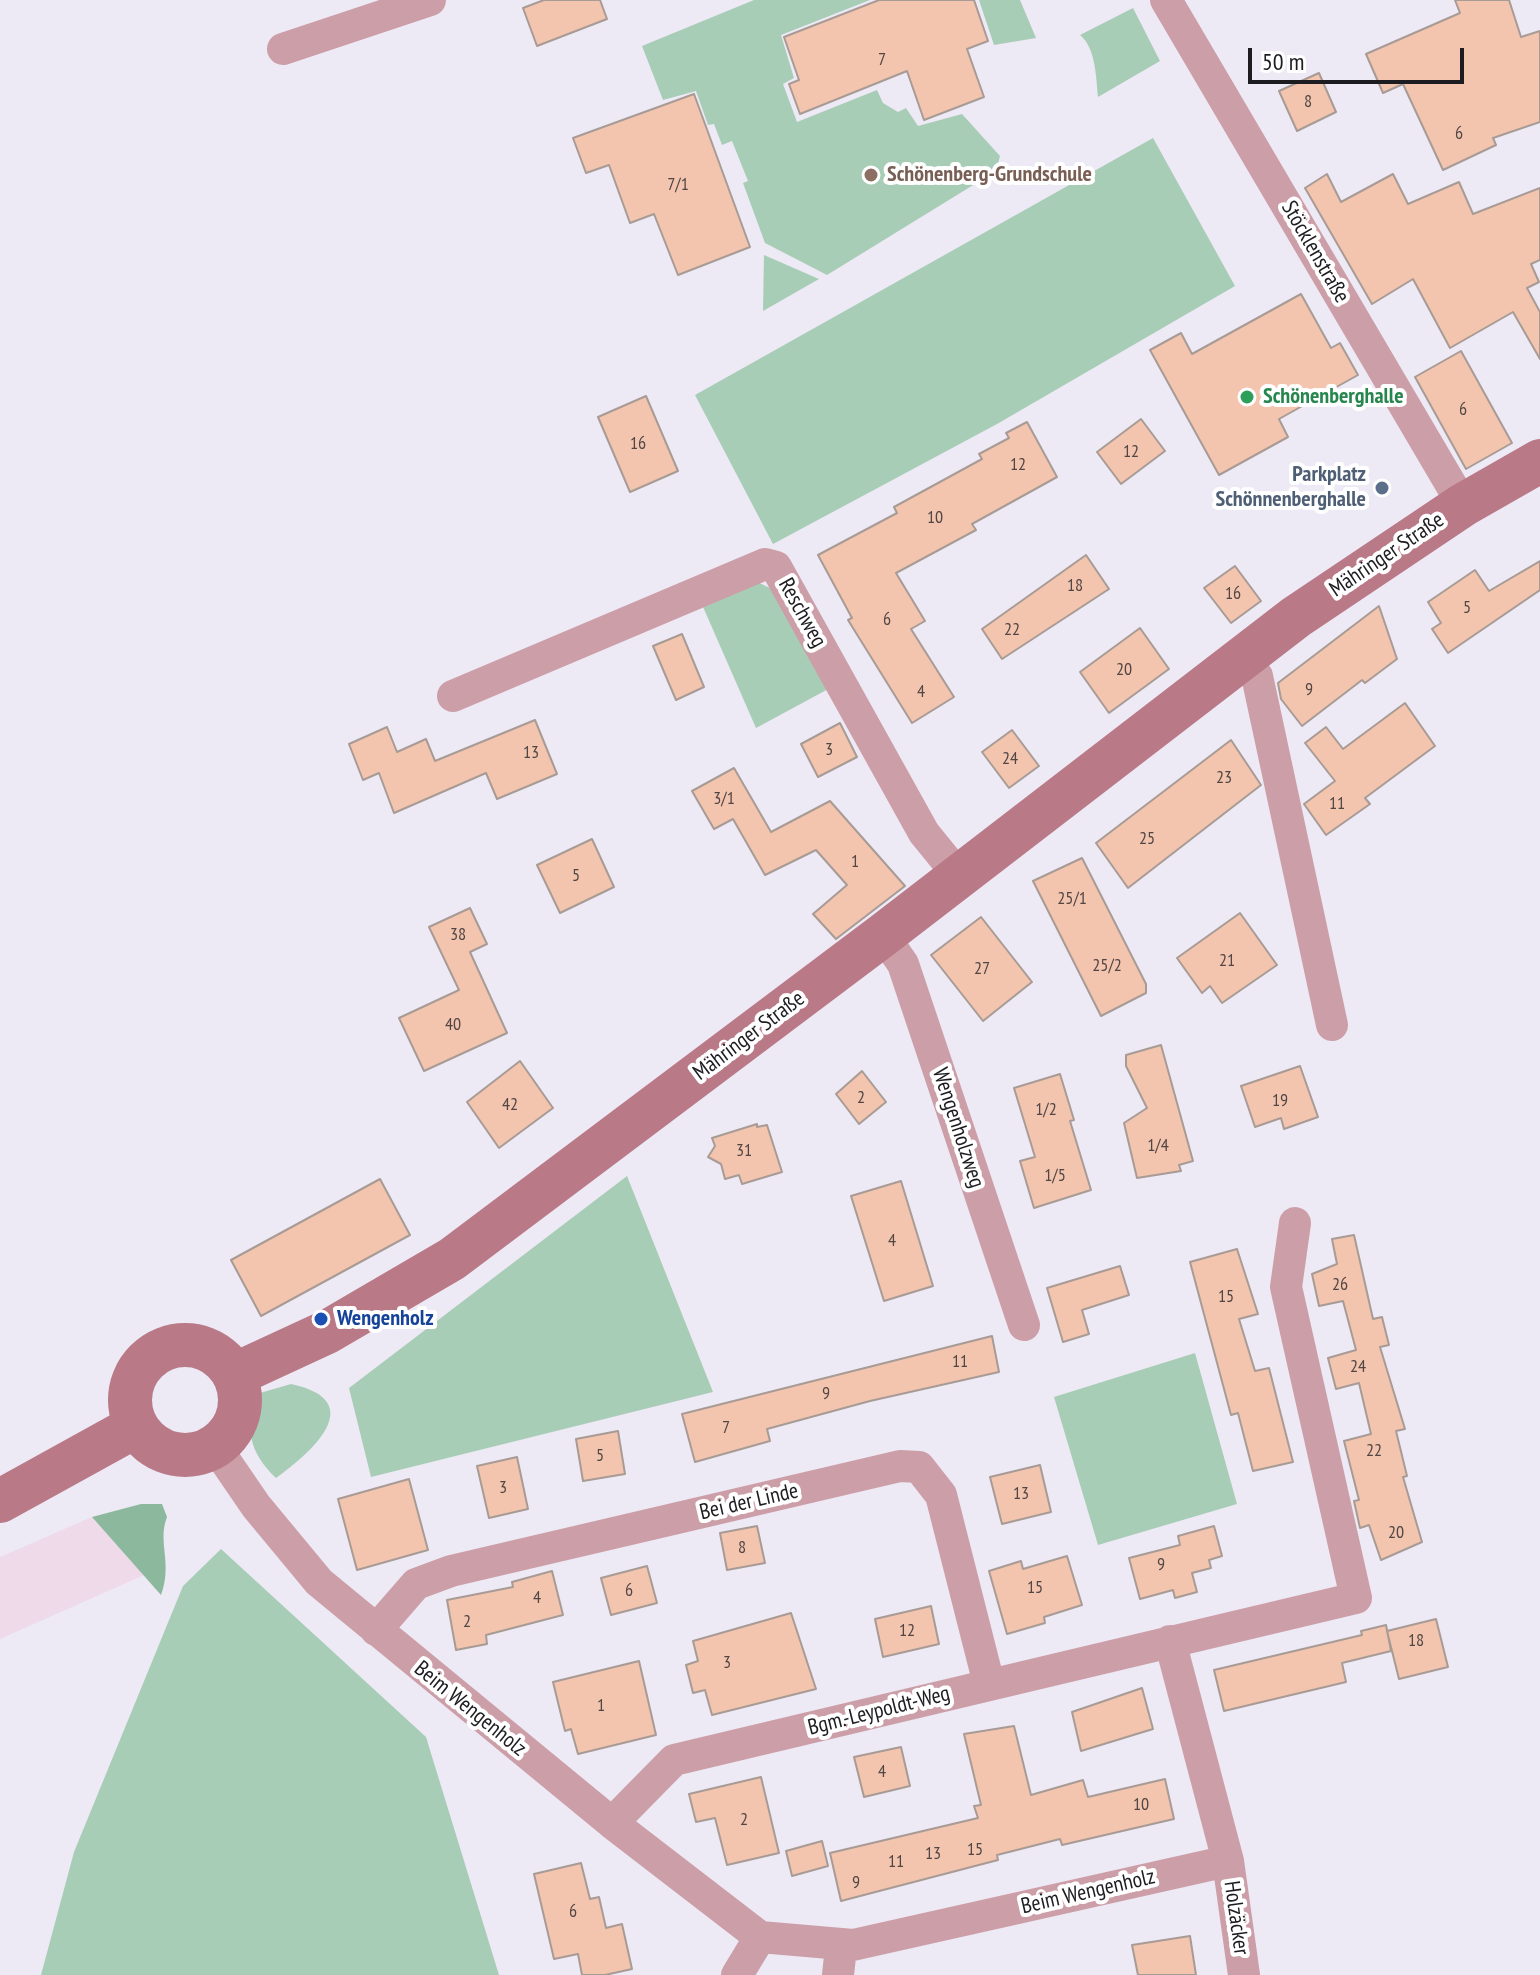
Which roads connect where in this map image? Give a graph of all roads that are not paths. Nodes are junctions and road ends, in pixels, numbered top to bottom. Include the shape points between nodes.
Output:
1 (430, 0) edge
2 (1166, 0) edge
3 (283, 49) dead end
4 (1540, 461) edge
5 (1463, 505) junction
6 (1241, 658) junction
7 (453, 696) dead end
8 (959, 876) junction
9 (883, 935) junction
10 (1332, 1025) dead end
11 (1295, 1223) dead end
12 (1024, 1325) dead end
13 (234, 1375) junction
14 (136, 1426) junction
15 (215, 1446) junction
16 (0, 1501) edge
17 (376, 1630) junction
18 (1170, 1641) junction
19 (989, 1684) junction
20 (612, 1823) junction
21 (1228, 1861) junction
22 (760, 1937) junction
23 (840, 1961) edge
24 (737, 1975) edge
25 (1244, 1975) edge

1 - 3 street
2 - 5 street, Stöcklenstraße
4 - 5 street, Mähringer Straße
5 - 6 street, Mähringer Straße
6 - 8 street, Mähringer Straße
6 - 10 street via 1257,676
7 - 8 street, Reschweg via 765,564 776,567 924,833
8 - 9 street, Mähringer Straße
9 - 12 street, Wengenholzweg via 903,964
9 - 13 street, Mähringer Straße via 452,1259 327,1332
11 - 18 street, Bgm.-Leypoldt-Weg via 1286,1287 1356,1598
13 - 14 street via 211,1352 195,1346 162,1350 136,1374 130,1391
13 - 15 street via 239,1406 227,1435
14 - 15 street via 145,1438 171,1453 187,1455
14 - 16 street
15 - 17 street, Beim Wengenholz via 319,1582
17 - 19 street, Bei der Linde via 416,1584 451,1571 900,1466 919,1467 941,1495
17 - 20 street, Beim Wengenholz
18 - 19 street, Bgm.-Leypoldt-Weg
18 - 21 street
19 - 20 street, Bgm.-Leypoldt-Weg via 674,1760
20 - 22 street, Beim Wengenholz
21 - 23 street, Beim Wengenholz
21 - 25 street, Holzäcker
22 - 23 street, Beim Wengenholz
22 - 24 street

